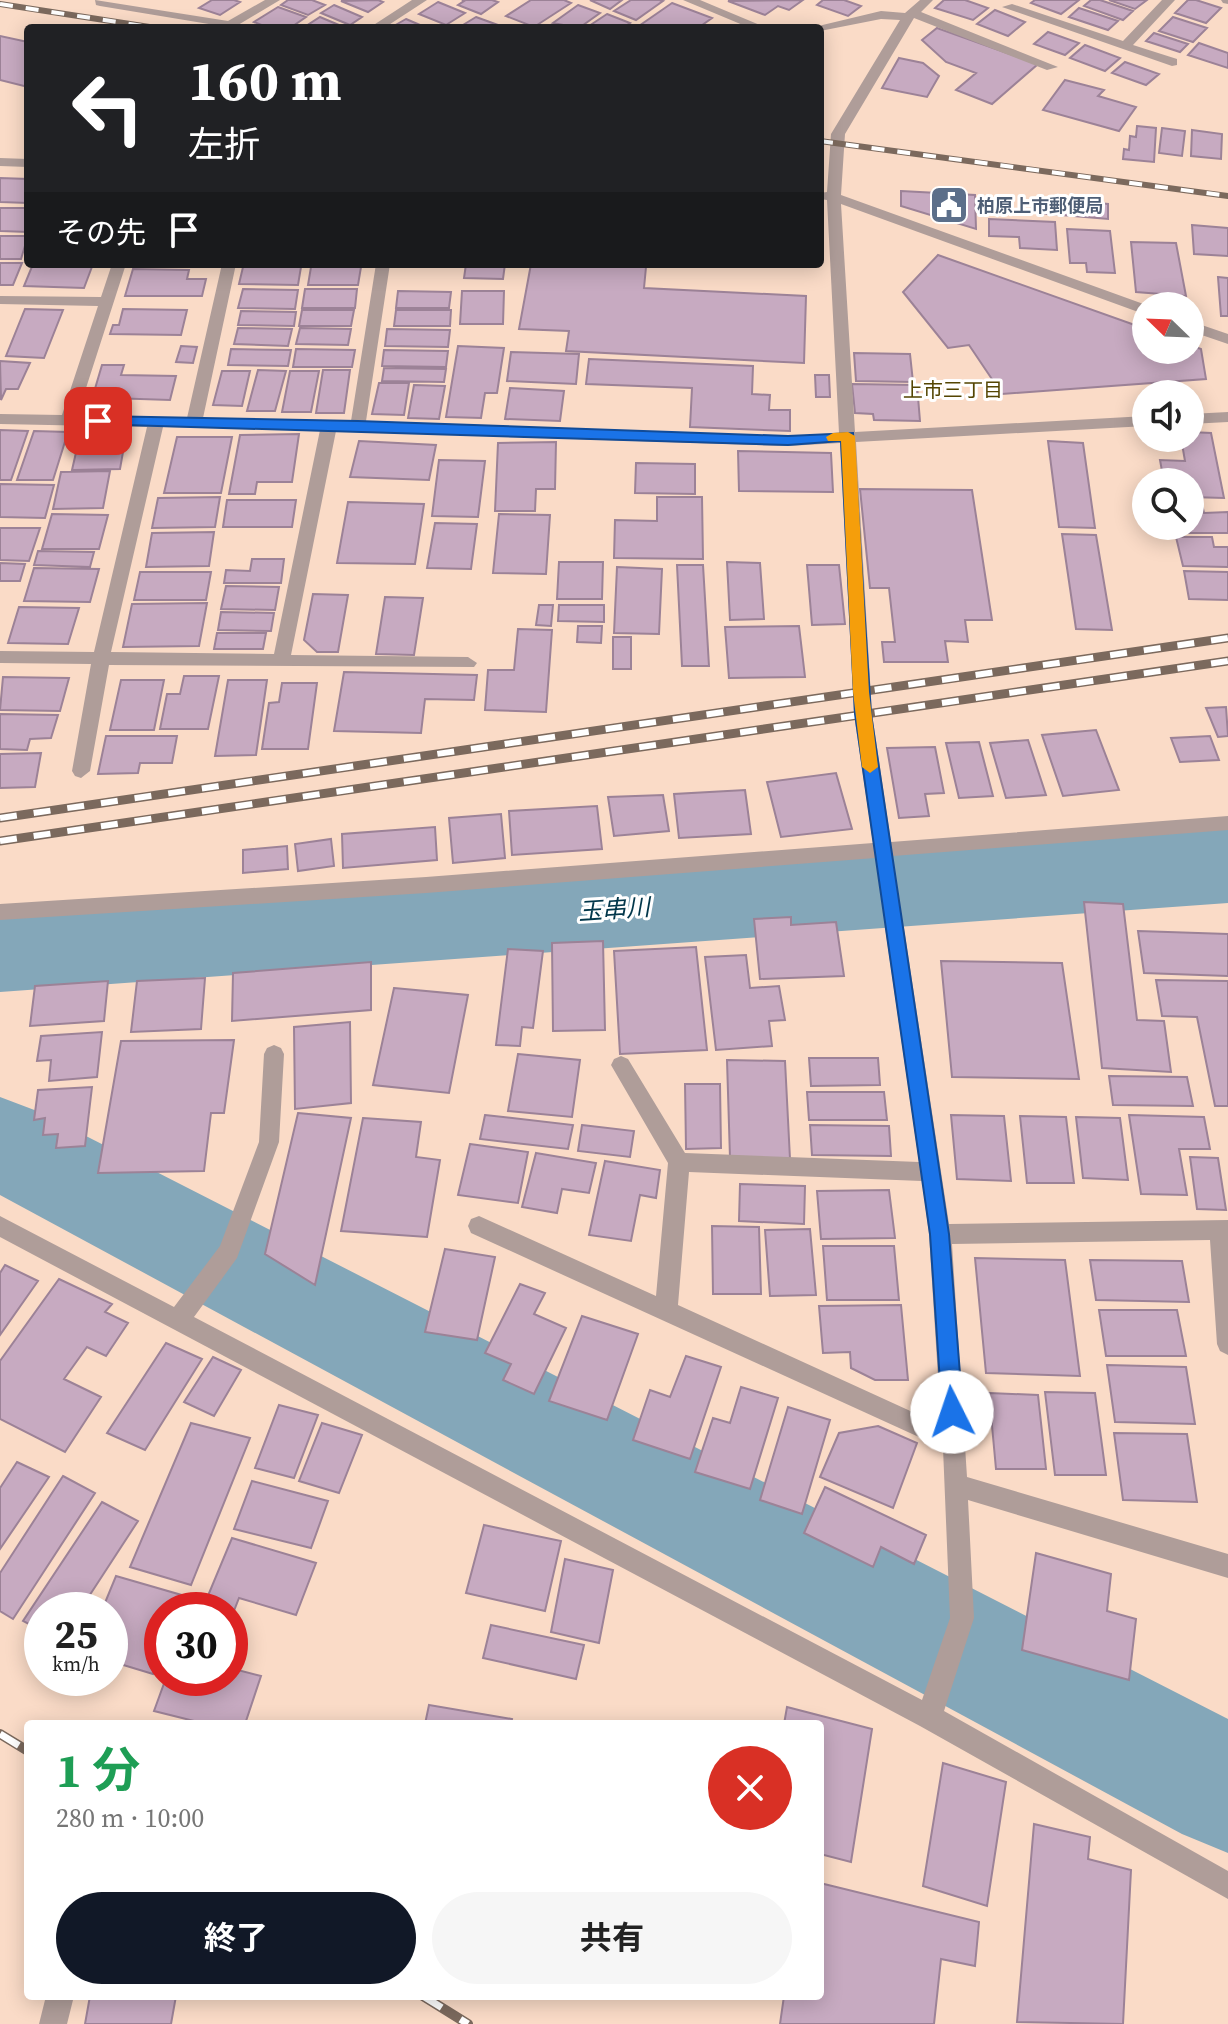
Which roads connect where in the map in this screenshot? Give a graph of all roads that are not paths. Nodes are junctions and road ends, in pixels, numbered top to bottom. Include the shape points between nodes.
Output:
1 (104, 0) edge
2 (274, 0) edge
3 (689, 0) edge
4 (927, 0) edge
5 (1169, 0) edge
6 (414, 1) edge
7 (1007, 3) edge
8 (911, 15) junction
9 (224, 24) edge
10 (232, 24) edge
11 (381, 24) edge
12 (751, 24) edge
13 (824, 26) edge
14 (1125, 46) junction
15 (1172, 62) dead end
16 (1052, 67) dead end
17 (0, 162) edge
18 (24, 163) edge
19 (827, 196) edge
20 (118, 268) edge
21 (228, 268) edge
22 (382, 268) edge
23 (0, 300) edge
24 (106, 302) junction
25 (1132, 305) edge
26 (1204, 331) edge
27 (1228, 339) edge
28 (1228, 417) edge
29 (1204, 418) edge
30 (0, 419) edge
31 (68, 420) junction
32 (156, 422) junction
33 (194, 422) junction
34 (1132, 422) edge
35 (329, 425) junction
36 (358, 426) junction
37 (848, 436) junction
38 (0, 657) edge
39 (101, 658) junction
40 (281, 660) junction
41 (468, 663) dead end
42 (81, 771) dead end
43 (1228, 823) edge
44 (883, 858) junction
45 (0, 912) edge
46 (274, 1054) dead end
47 (621, 1065) dead end
48 (679, 1162) junction
49 (931, 1172) junction
50 (0, 1226) edge
51 (479, 1226) dead end
52 (1224, 1230) edge
53 (940, 1234) junction
54 (666, 1311) junction
55 (178, 1320) junction
56 (1228, 1344) edge
57 (954, 1442) junction
58 (957, 1485) junction
59 (1228, 1566) edge
60 (931, 1715) junction
61 (1228, 1886) edge
62 (59, 2000) edge
63 (53, 2024) edge

1 - 9 street via 100,2
2 - 10 street
3 - 12 street
4 - 8 street
5 - 14 street
6 - 11 street
7 - 14 street
8 - 13 street
8 - 16 street
8 - 19 street via 838,134
14 - 15 street
17 - 18 street
19 - 25 street
19 - 37 street
20 - 24 street
21 - 33 street
22 - 36 street
23 - 24 street
24 - 31 street
26 - 27 street
28 - 29 street
30 - 31 street
31 - 32 street
32 - 33 street
32 - 39 street
33 - 35 street
34 - 37 street
35 - 36 street
35 - 40 street
36 - 37 street via 788,441
37 - 44 street via 861,692
38 - 39 street
39 - 40 street
39 - 42 street
40 - 41 street
43 - 44 street
44 - 45 street
44 - 49 street
46 - 55 street via 269,1142 229,1251
47 - 48 street
48 - 49 street
48 - 54 street
49 - 53 street
50 - 55 street
51 - 54 street
52 - 53 street
52 - 56 street
53 - 57 street
54 - 57 street
55 - 60 street
57 - 58 street
58 - 59 street
58 - 60 street via 962,1618
60 - 61 street
62 - 63 street

